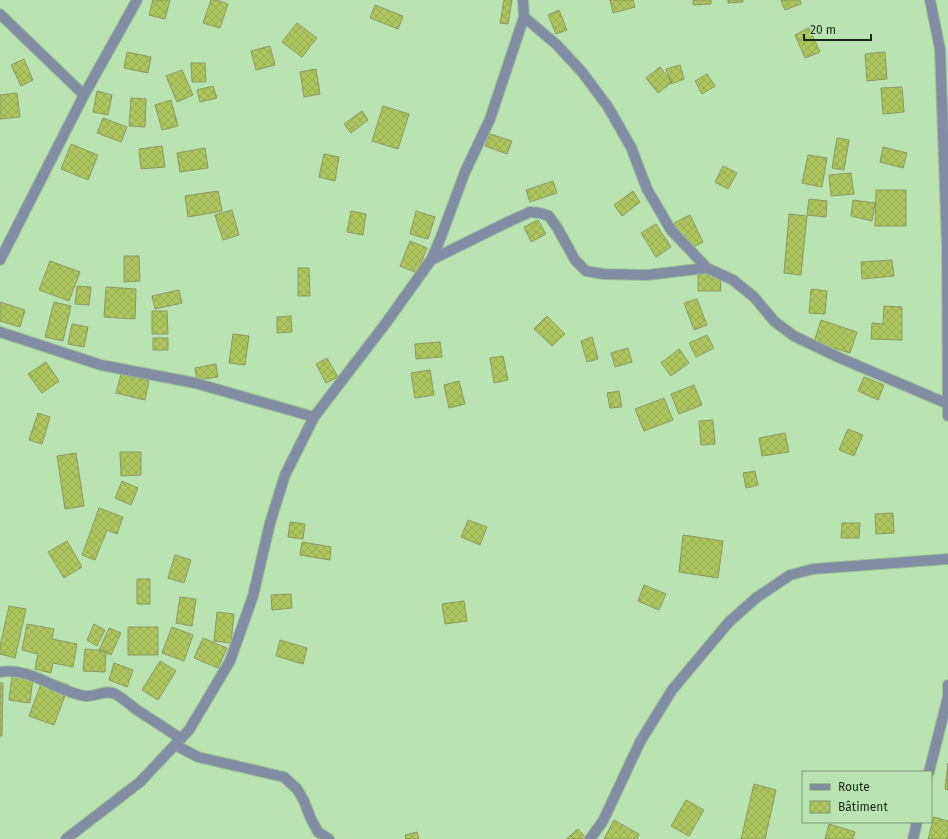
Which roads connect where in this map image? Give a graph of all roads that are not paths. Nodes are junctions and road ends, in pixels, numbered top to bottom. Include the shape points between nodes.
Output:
1 (137, 0) edge
2 (523, 0) edge
3 (930, 0) edge
4 (0, 14) edge
5 (524, 17) junction
6 (84, 95) junction
7 (0, 260) edge
8 (431, 260) junction
9 (708, 268) junction
10 (0, 332) edge
11 (948, 404) edge
12 (948, 416) edge
13 (314, 417) junction
14 (948, 559) edge
15 (0, 672) edge
16 (948, 685) edge
17 (178, 742) junction
18 (929, 771) edge
19 (917, 823) edge
20 (66, 839) edge
21 (329, 839) edge
22 (590, 839) edge
23 (913, 839) edge

1 - 6 street
2 - 5 street
3 - 11 street via 940,49 947,245
4 - 6 street
5 - 8 street via 490,119 465,172
5 - 9 street via 556,44 582,72 608,107 631,147 647,189 671,230
6 - 7 street
8 - 9 street via 530,212 549,216 575,260 586,271 647,275
8 - 13 street
9 - 11 street via 733,280 754,298 774,321 794,336
10 - 13 street via 102,365 195,383
11 - 12 street
13 - 17 street via 285,475 270,523 253,596 230,661 189,730
14 - 22 street via 813,569 790,575 756,598 729,622 672,690 640,742 603,821
15 - 17 street via 24,672 85,696 102,692 114,693
16 - 18 street via 948,697
17 - 20 street via 140,782
17 - 21 street via 198,757 284,777 297,789 318,832
19 - 23 street

